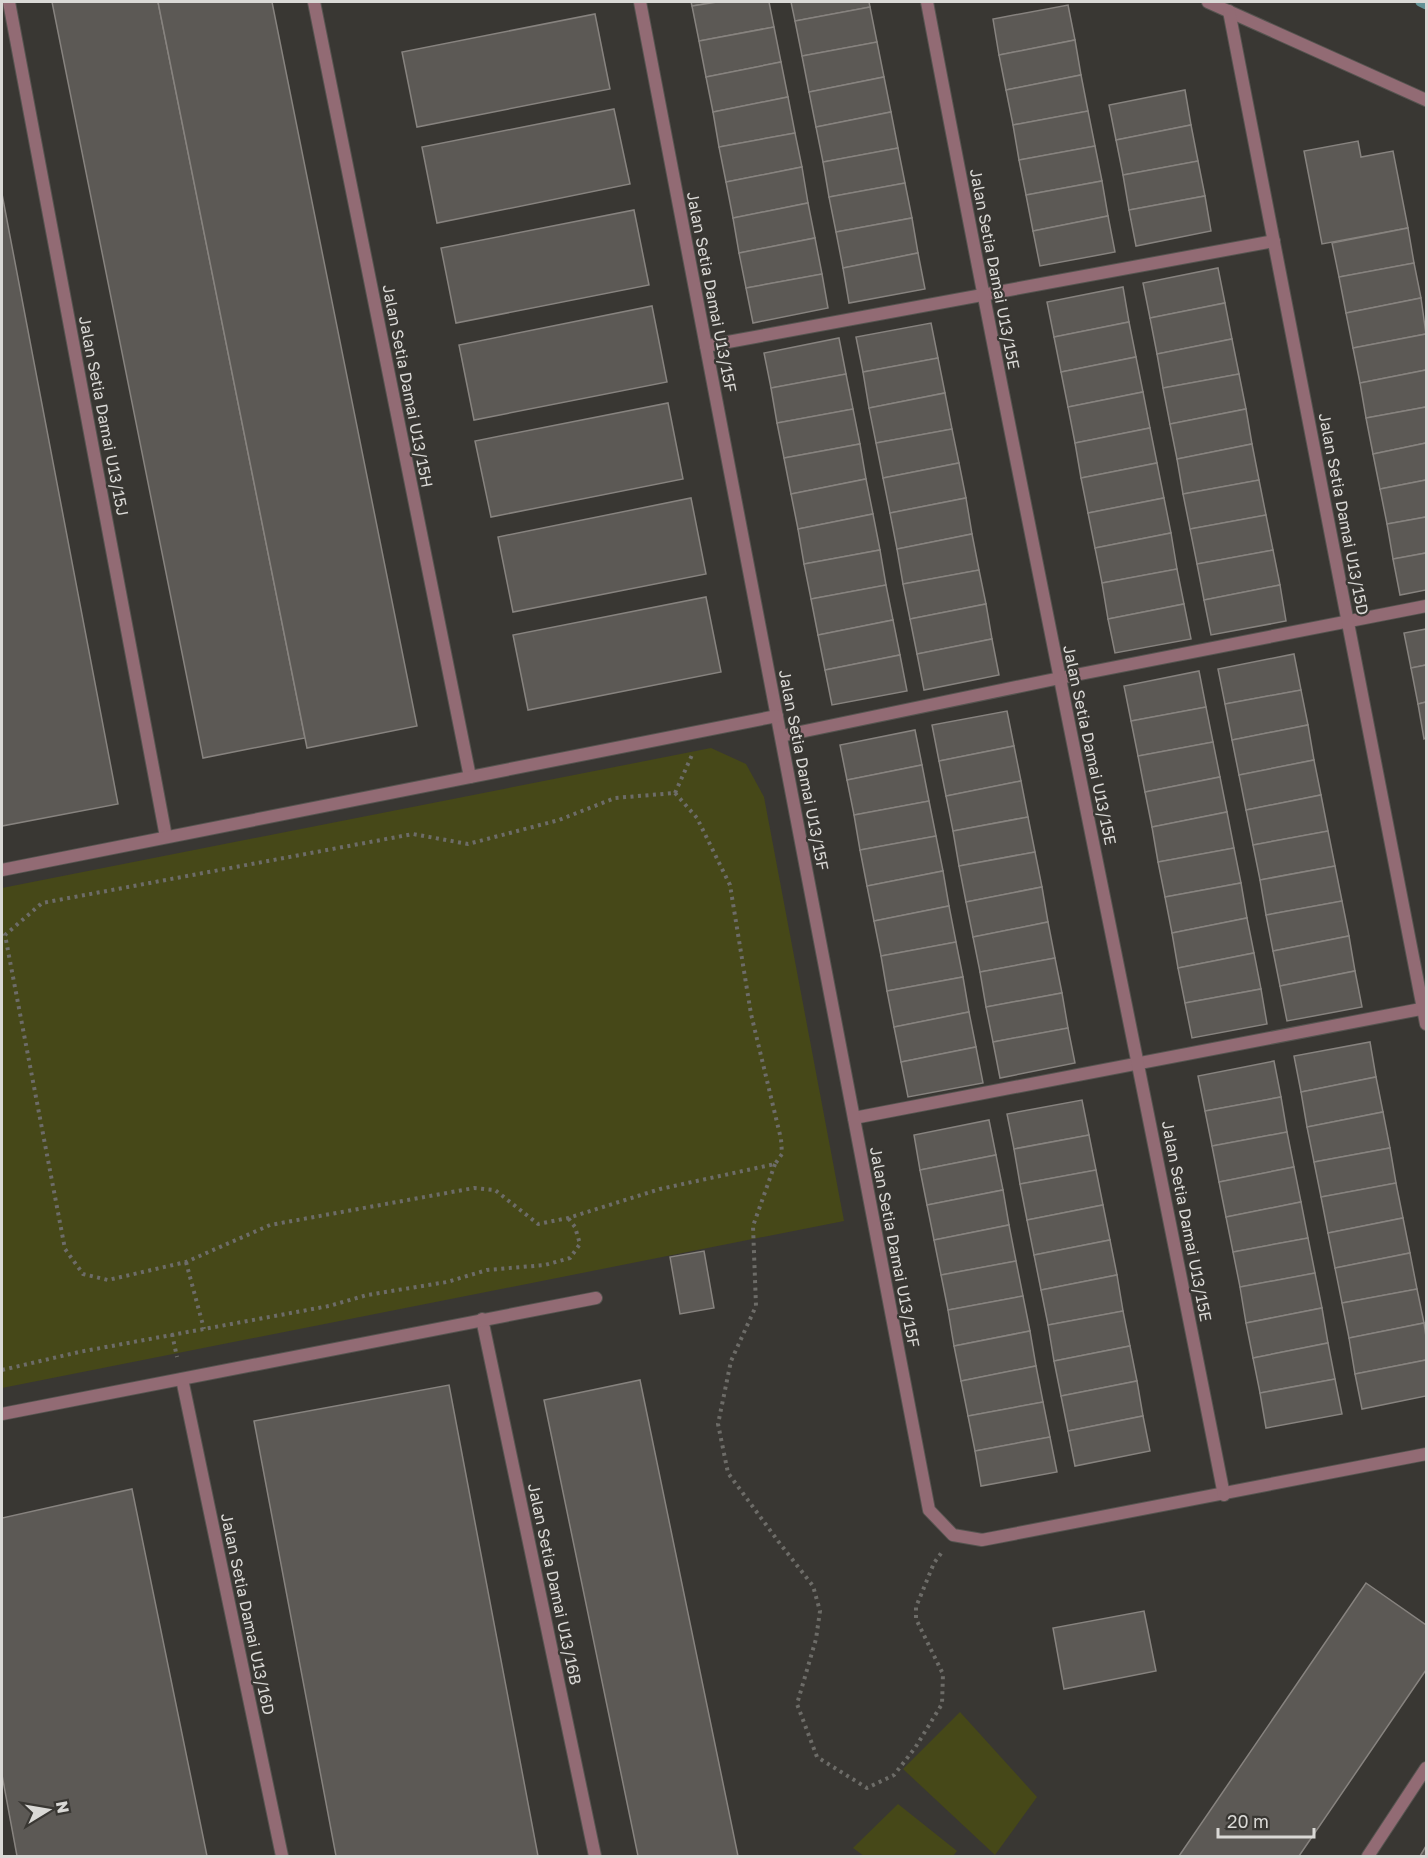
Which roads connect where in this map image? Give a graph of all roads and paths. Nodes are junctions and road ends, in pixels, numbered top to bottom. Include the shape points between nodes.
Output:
1 (9, 2) edge
2 (314, 2) edge
3 (640, 2) edge
4 (927, 2) edge
5 (1208, 2) edge
6 (1229, 11) junction
7 (1426, 100) edge
8 (1274, 241) junction
9 (983, 296) junction
10 (706, 346) junction
11 (1426, 606) edge
12 (1348, 622) junction
13 (1060, 678) junction
14 (777, 716) junction
15 (704, 730) junction
16 (781, 736) junction
17 (470, 777) junction
18 (675, 793) junction
19 (166, 837) junction
20 (2, 870) edge
21 (3, 934) edge
22 (1425, 1009) edge
23 (1426, 1024) edge
24 (1139, 1064) junction
25 (854, 1118) junction
26 (775, 1164) junction
27 (568, 1218) junction
28 (186, 1262) junction
29 (596, 1298) dead end
30 (482, 1319) junction
31 (204, 1329) junction
32 (2, 1370) edge
33 (182, 1379) junction
34 (2, 1414) edge
35 (1426, 1454) edge
36 (1224, 1494) junction
37 (953, 1535) junction
38 (1426, 1768) edge
39 (282, 1857) edge
40 (596, 1857) edge
41 (1368, 1857) edge

1 - 19 street, Jalan Setia Damai U13/15J
2 - 17 street, Jalan Setia Damai U13/15H
3 - 10 street, Jalan Setia Damai U13/15F
4 - 9 street, Jalan Setia Damai U13/15E
5 - 6 street
6 - 7 street
6 - 8 street, Jalan Setia Damai U13/15D
8 - 9 street
8 - 12 street, Jalan Setia Damai U13/15D
9 - 10 street
9 - 13 street, Jalan Setia Damai U13/15E
10 - 14 street, Jalan Setia Damai U13/15F
11 - 12 street
12 - 13 street
12 - 22 street, Jalan Setia Damai U13/15D
13 - 16 street
13 - 24 street, Jalan Setia Damai U13/15E
14 - 15 street
14 - 16 street, Jalan Setia Damai U13/15F
15 - 17 street
15 - 18 path
16 - 25 street, Jalan Setia Damai U13/15F
17 - 19 street
18 - 21 path via 615,798 559,820 468,844 413,834 42,903
18 - 26 path via 697,818 730,885 751,1014 781,1139 782,1154
19 - 20 street
21 - 28 path via 65,1249 84,1274 108,1280
22 - 23 street, Jalan Setia Damai U13/15D
22 - 24 street
24 - 25 street
24 - 36 street, Jalan Setia Damai U13/15E
25 - 37 street, Jalan Setia Damai U13/15F via 929,1510
26 - 27 path via 660,1189
26 - 37 path via 753,1226 756,1306 731,1361 718,1424 728,1473 813,1586 820,1611 797,1704 817,1757 867,1788 894,1775 942,1704 943,1674 916,1619 916,1607 934,1563
27 - 28 path via 538,1224 495,1190 474,1188 270,1225
27 - 31 path via 580,1244 570,1258 544,1265 487,1270 418,1288
28 - 31 path
29 - 30 street
30 - 33 street
30 - 40 street, Jalan Setia Damai U13/16B
31 - 32 path
33 - 34 street
33 - 39 street, Jalan Setia Damai U13/16D
35 - 36 street
36 - 37 street via 982,1540
38 - 41 street

